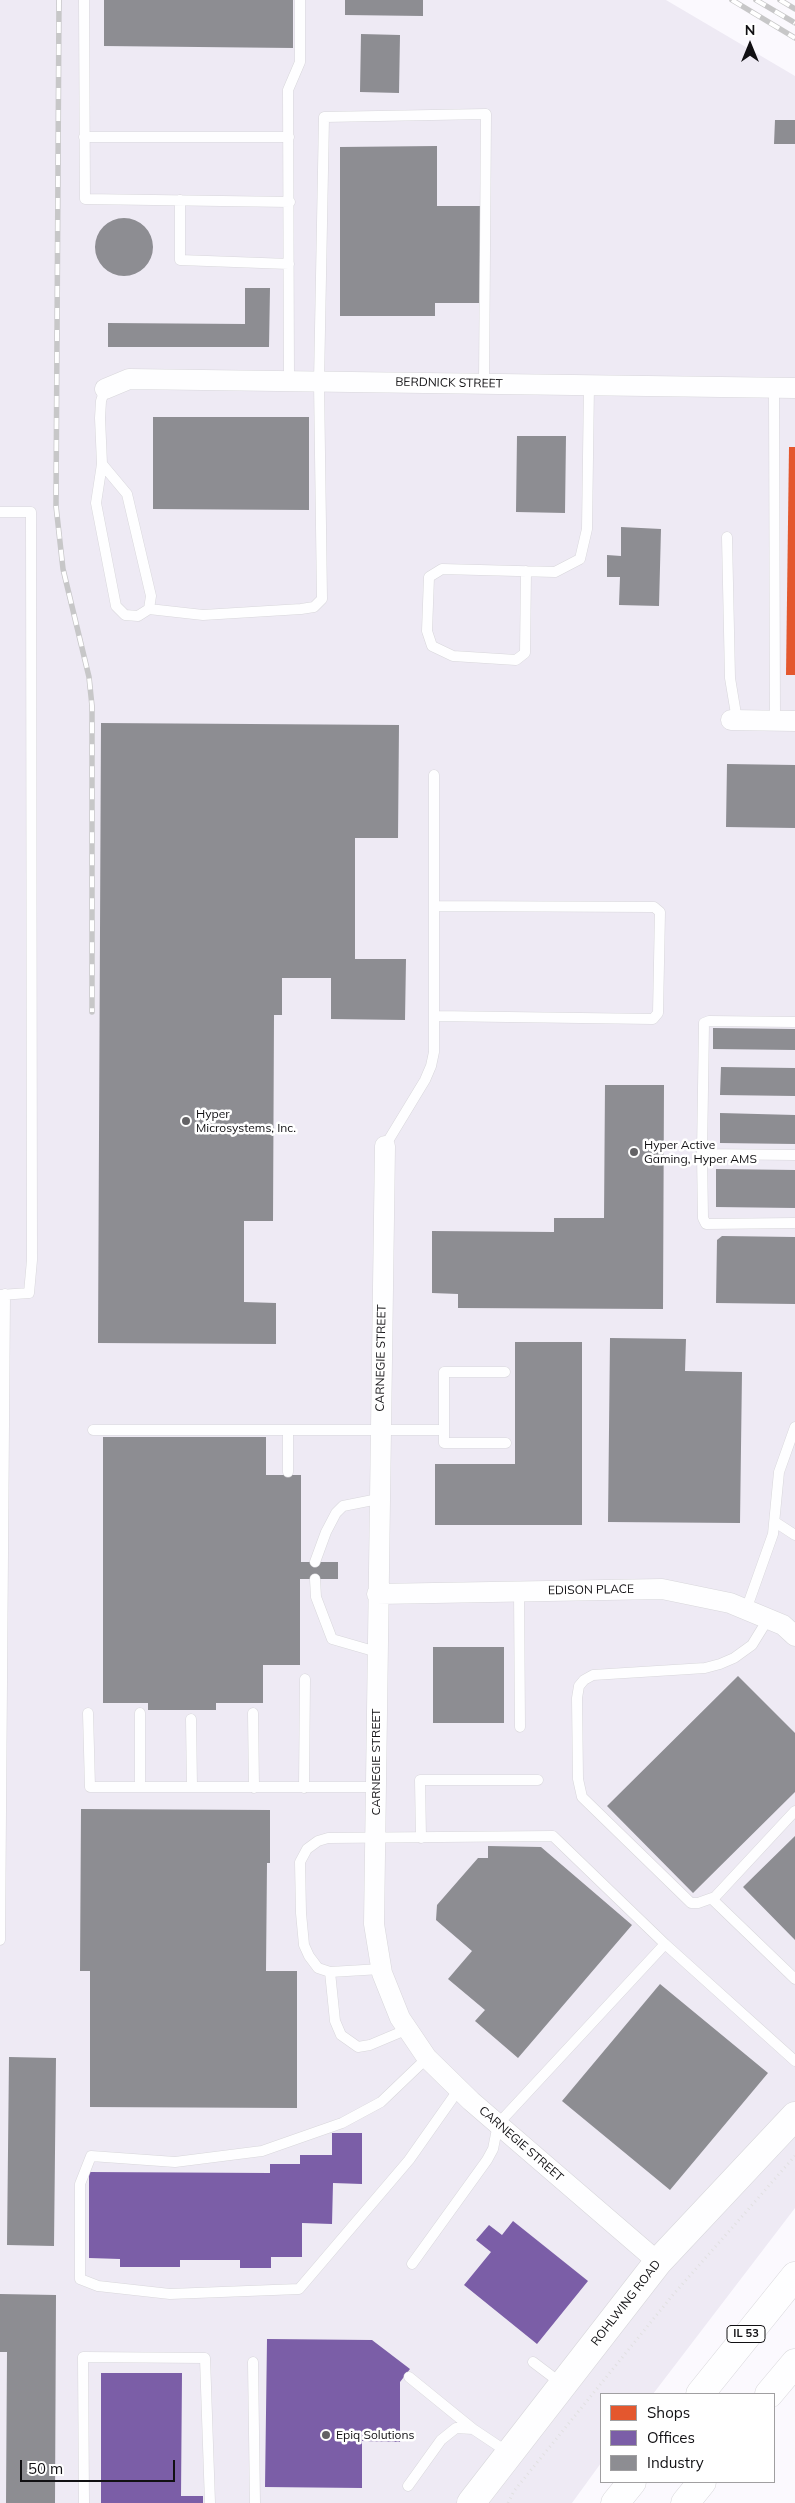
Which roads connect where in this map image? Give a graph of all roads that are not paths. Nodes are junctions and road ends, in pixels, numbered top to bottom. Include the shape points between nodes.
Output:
1 (84, 0) edge
2 (300, 0) edge
3 (84, 137) junction
4 (288, 137) junction
5 (180, 200) junction
6 (290, 202) junction
7 (289, 264) junction
8 (288, 381) junction
9 (319, 382) junction
10 (484, 384) junction
11 (589, 385) junction
12 (774, 388) junction
13 (795, 388) edge
14 (105, 389) joint
15 (102, 464) junction
16 (0, 512) edge
17 (727, 537) dead end
18 (526, 572) junction
19 (150, 609) junction
20 (734, 720) joint
21 (775, 721) junction
22 (795, 721) edge
23 (434, 775) dead end
24 (434, 906) junction
25 (435, 1016) junction
26 (795, 1022) edge
27 (385, 1146) joint
28 (702, 1154) junction
29 (795, 1156) edge
30 (795, 1224) edge
31 (2, 1294) edge
32 (505, 1372) dead end
33 (795, 1426) edge
34 (380, 1429) junction
35 (93, 1430) dead end
36 (288, 1430) junction
37 (444, 1430) junction
38 (506, 1443) dead end
39 (288, 1472) dead end
40 (378, 1499) junction
41 (775, 1522) junction
42 (795, 1535) edge
43 (315, 1562) dead end
44 (315, 1579) dead end
45 (519, 1592) junction
46 (377, 1594) junction
47 (746, 1610) junction
48 (768, 1619) junction
49 (795, 1636) edge
50 (377, 1652) junction
51 (305, 1679) dead end
52 (140, 1712) dead end
53 (253, 1712) dead end
54 (88, 1713) dead end
55 (191, 1719) dead end
56 (520, 1727) dead end
57 (538, 1780) dead end
58 (140, 1787) junction
59 (192, 1787) junction
60 (376, 1787) junction
61 (254, 1788) junction
62 (304, 1788) junction
63 (795, 1811) edge
64 (376, 1836) junction
65 (421, 1838) junction
66 (712, 1899) junction
67 (0, 1940) edge
68 (665, 1944) junction
69 (382, 1969) junction
70 (330, 1972) junction
71 (795, 1980) edge
72 (408, 2029) junction
73 (427, 2058) junction
74 (795, 2061) edge
75 (459, 2089) junction
76 (795, 2116) edge
77 (498, 2124) junction
78 (658, 2262) junction
79 (412, 2264) dead end
80 (795, 2276) edge
81 (253, 2362) dead end
82 (533, 2362) dead end
83 (795, 2363) edge
84 (409, 2377) dead end
85 (563, 2385) junction
86 (701, 2393) edge
87 (770, 2393) edge
88 (473, 2429) junction
89 (510, 2453) junction
90 (631, 2483) edge
91 (701, 2483) edge
92 (408, 2486) dead end
93 (84, 2503) edge
94 (210, 2503) edge
95 (255, 2503) edge
96 (471, 2503) edge
97 (615, 2503) edge
98 (685, 2503) edge

1 - 3 lane
2 - 4 lane via 300,62 288,90
3 - 4 lane
3 - 5 lane via 85,199
4 - 6 lane
5 - 6 lane
5 - 7 lane via 180,260
6 - 7 lane
7 - 8 lane
8 - 9 street, BERDNICK STREET
8 - 14 street, BERDNICK STREET via 130,379
9 - 10 street, BERDNICK STREET
9 - 10 lane via 324,117 486,114
9 - 19 lane via 322,599 314,607 301,609 203,615
10 - 11 street, BERDNICK STREET
11 - 12 street, BERDNICK STREET
11 - 18 lane via 587,528 580,559 555,572
12 - 13 street, BERDNICK STREET
12 - 21 lane
14 - 15 lane via 100,418
15 - 19 lane via 127,494 151,596
15 - 19 lane via 96,503 116,606 125,615 138,616
16 - 31 lane via 31,512 32,1260 29,1293
17 - 20 lane
18 - 18 lane via 442,569 429,577 427,631 432,646 453,656 516,660 525,653
20 - 21 street
21 - 22 street
23 - 24 lane
24 - 25 lane
24 - 25 lane via 654,908 660,912 658,1013 653,1018
25 - 27 lane via 431,1066
26 - 28 lane via 704,1023
27 - 34 street, CARNEGIE STREET
28 - 29 lane
28 - 30 lane via 703,1218 706,1224
31 - 67 lane
32 - 37 lane via 444,1372
33 - 41 lane via 779,1472
34 - 36 lane
34 - 37 lane
34 - 40 street, CARNEGIE STREET
35 - 36 lane
36 - 39 lane
37 - 38 lane via 444,1443
40 - 43 lane via 343,1506 336,1513
40 - 46 street, CARNEGIE STREET
41 - 42 lane
41 - 47 lane
44 - 50 lane via 316,1597 332,1639
45 - 46 street, EDISON PLACE
45 - 47 street, EDISON PLACE via 662,1589 730,1603
45 - 56 lane
46 - 50 street, CARNEGIE STREET
47 - 48 street, EDISON PLACE
48 - 49 street, EDISON PLACE via 783,1625
48 - 66 lane via 752,1645 720,1664 705,1668 593,1675 579,1686 578,1779 582,1797 691,1903
50 - 60 street, CARNEGIE STREET
51 - 62 lane
52 - 58 lane
53 - 61 lane
54 - 58 lane via 90,1787
55 - 59 lane
57 - 65 lane via 420,1780
58 - 59 lane
59 - 61 lane
60 - 62 lane
60 - 64 street, CARNEGIE STREET
61 - 62 lane
63 - 66 lane
64 - 65 lane
64 - 69 street, CARNEGIE STREET via 374,1924
64 - 70 lane via 318,1841 307,1849 300,1862 304,1945 318,1968
65 - 68 lane via 553,1836
66 - 71 lane
68 - 74 lane
68 - 77 lane
69 - 70 lane
69 - 72 street, CARNEGIE STREET via 400,2018
70 - 72 lane via 335,2021 340,2036 358,2047
72 - 73 street, CARNEGIE STREET
73 - 75 street, CARNEGIE STREET
73 - 75 lane via 382,2102 342,2123 262,2151 175,2162 91,2156 80,2184 80,2279 98,2286 170,2294 299,2289 409,2160
75 - 77 street, CARNEGIE STREET
76 - 78 main road, ROHLWING ROAD
77 - 78 street, CARNEGIE STREET
77 - 79 lane via 493,2149 487,2160
78 - 85 main road, ROHLWING ROAD
80 - 86 main road, IL 53
81 - 95 lane
82 - 85 lane
83 - 87 main road
84 - 88 lane
85 - 89 main road, ROHLWING ROAD
88 - 89 lane
88 - 92 lane via 456,2428 441,2440
89 - 96 main road, ROHLWING ROAD
90 - 97 main road
91 - 98 main road
93 - 94 lane via 83,2357 204,2358

